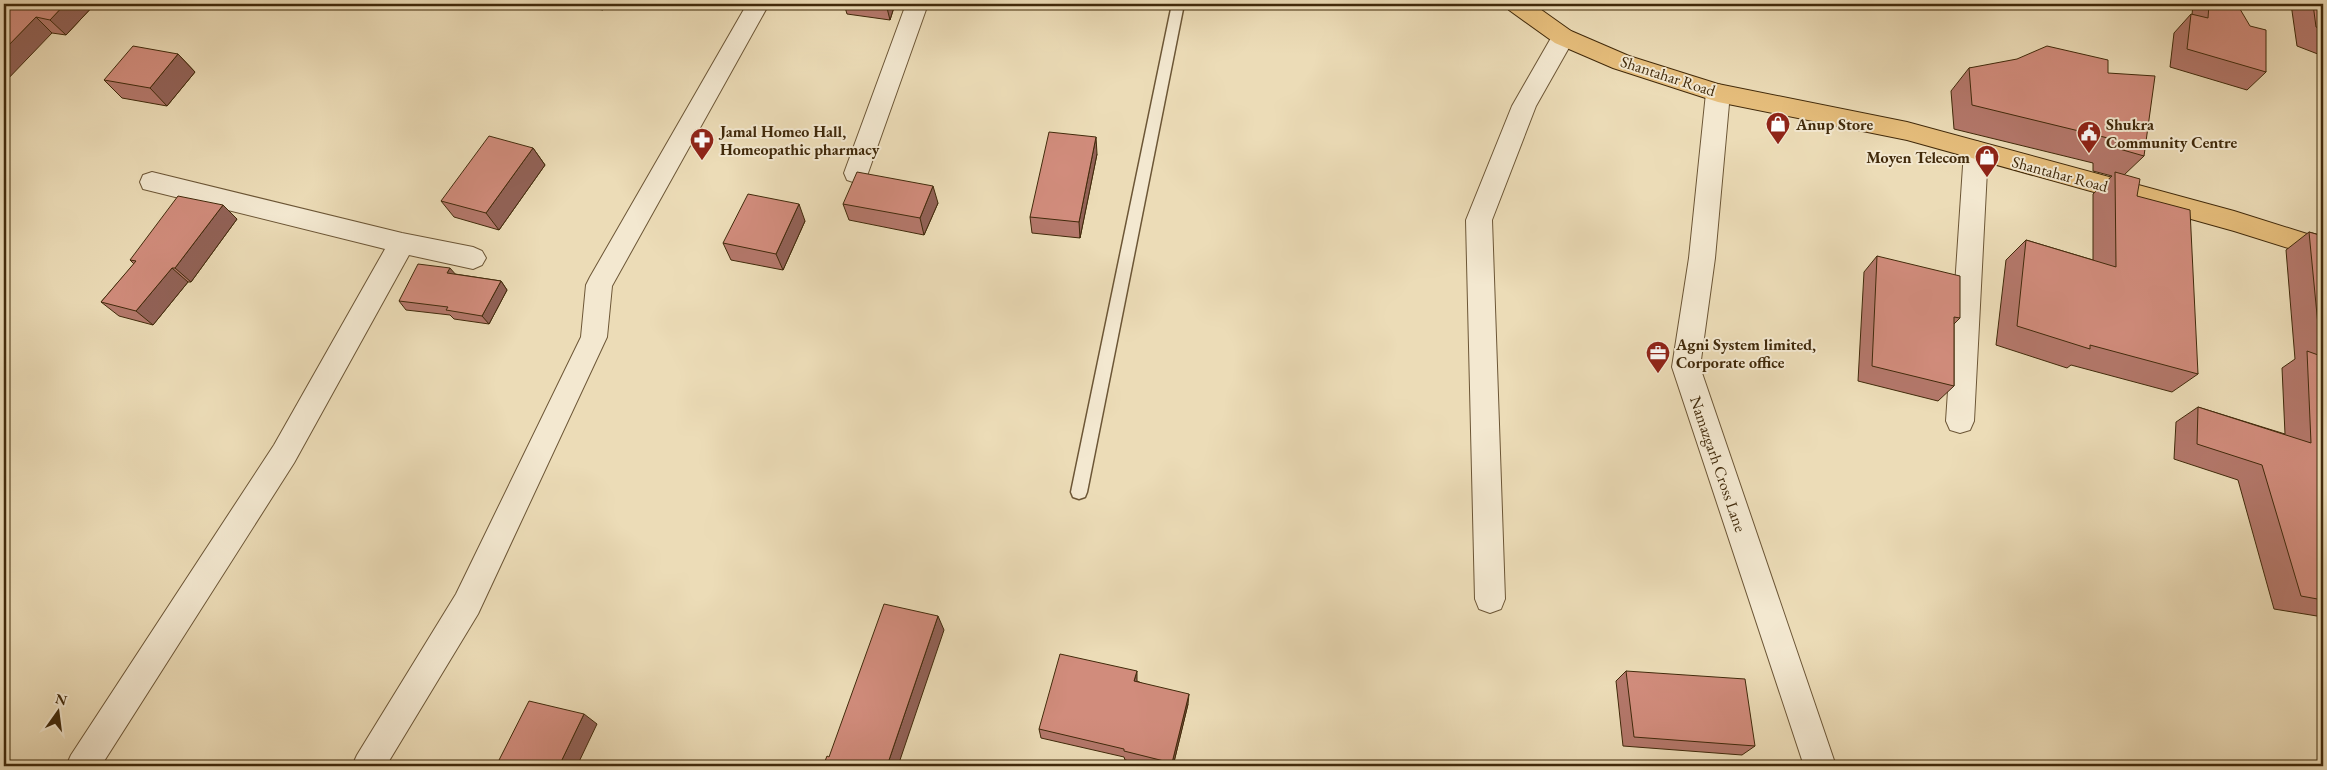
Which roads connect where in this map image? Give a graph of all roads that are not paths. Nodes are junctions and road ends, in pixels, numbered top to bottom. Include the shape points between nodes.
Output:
1 (758, 4) edge
2 (917, 4) edge
3 (1178, 4) edge
4 (1517, 4) edge
5 (1563, 37) junction
6 (1718, 93) junction
7 (1976, 151) junction
8 (856, 173) edge
9 (152, 182) dead end
10 (402, 243) junction
11 (2323, 249) edge
12 (473, 258) dead end
13 (1960, 421) dead end
14 (1078, 492) dead end
15 (1490, 598) dead end
16 (82, 766) edge
17 (368, 766) edge
18 (1820, 766) edge

1 - 17 street via 599,285 594,337 466,604
2 - 8 street
3 - 14 lane
4 - 5 main road, Shantahar Road
5 - 6 main road, Shantahar Road via 1622,62
5 - 15 street via 1524,106 1479,220
6 - 7 main road, Shantahar Road via 1907,130
6 - 18 street, Namazgarh Cross Lane via 1702,258 1686,367
7 - 11 main road, Shantahar Road via 2234,221
7 - 13 street
9 - 10 street
10 - 12 street
10 - 16 street via 284,454

